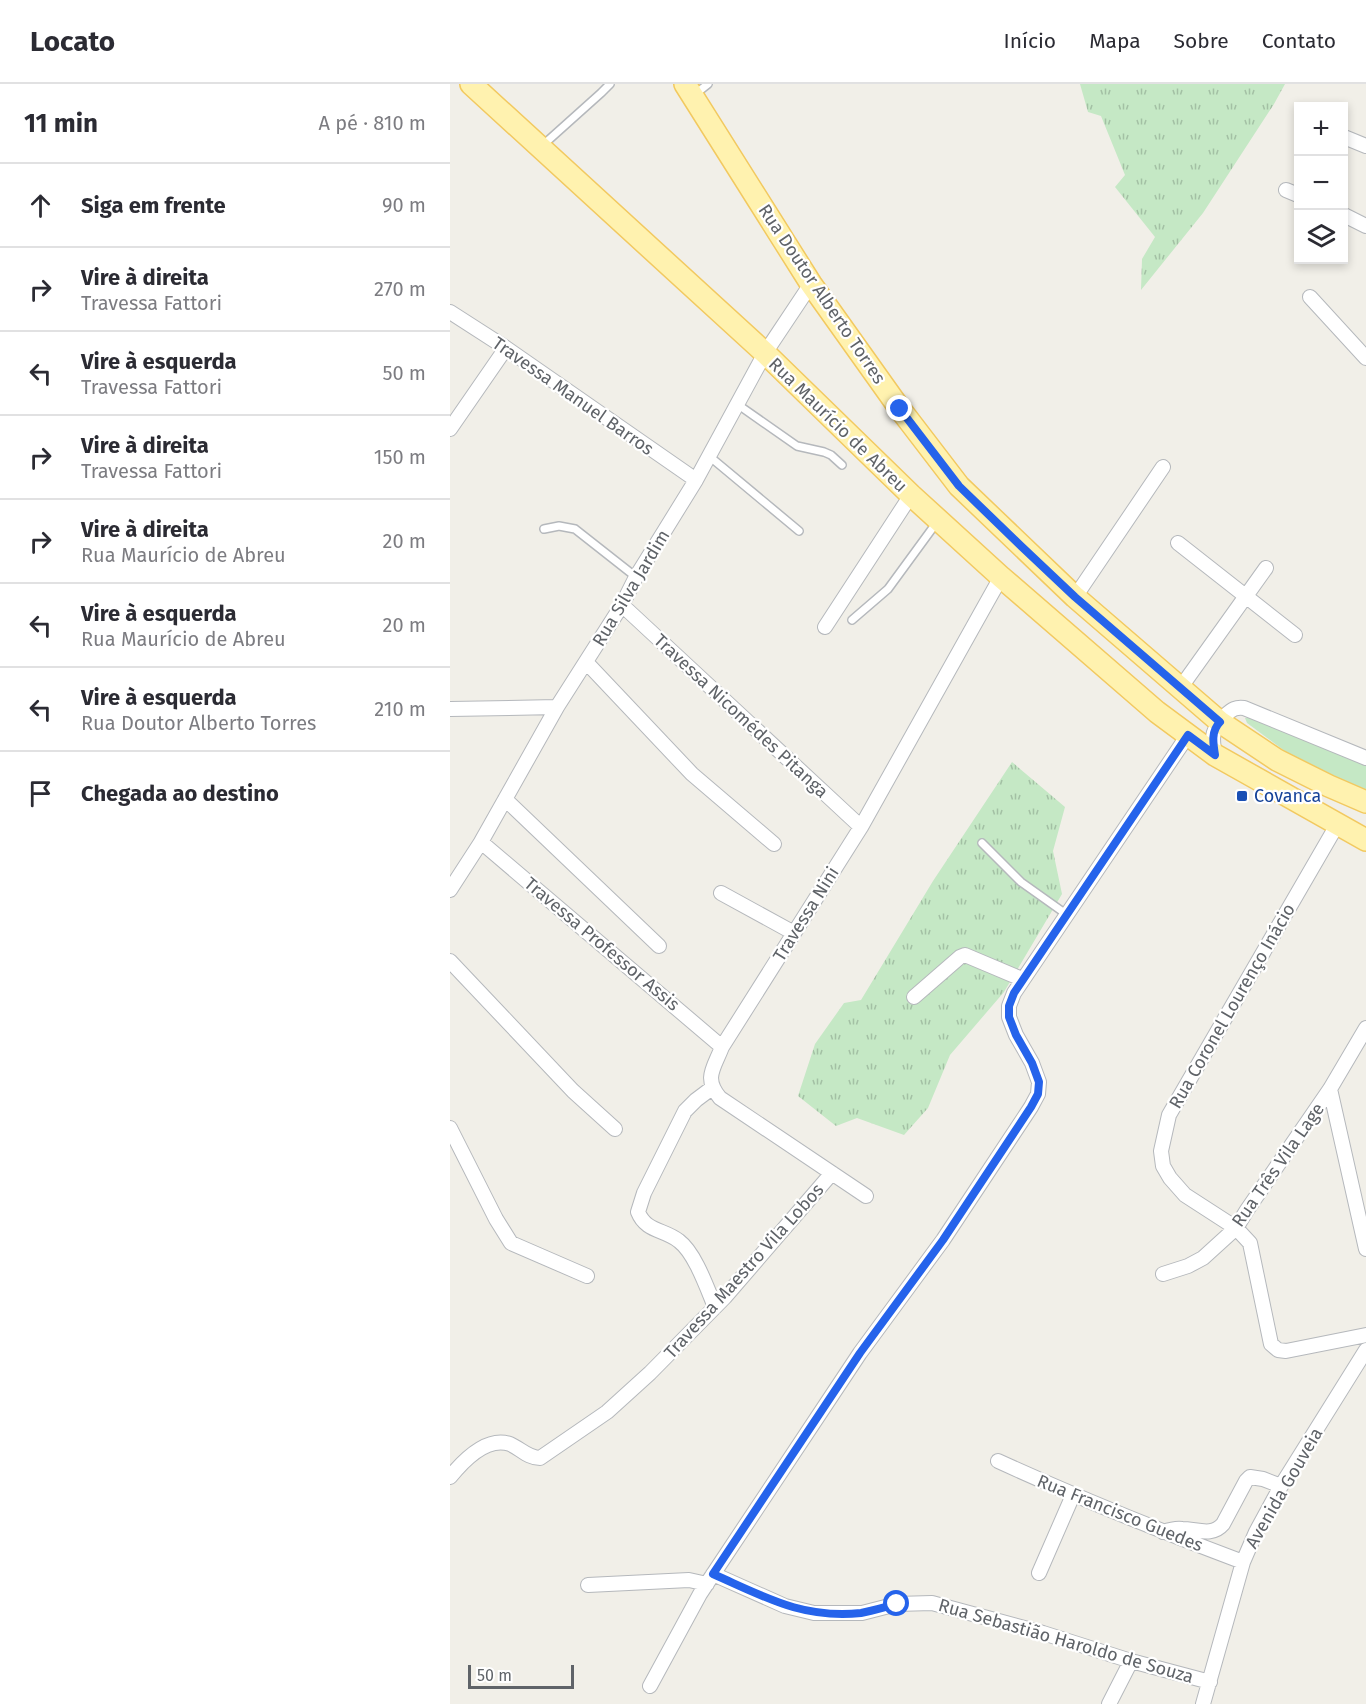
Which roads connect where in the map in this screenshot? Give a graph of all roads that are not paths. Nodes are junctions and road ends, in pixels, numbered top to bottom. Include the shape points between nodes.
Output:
1 (471, 84) edge
2 (610, 84) edge
3 (695, 88) edge
4 (1348, 139) edge
5 (1366, 146) edge
6 (540, 148) junction
7 (1348, 218) edge
8 (1366, 226) edge
9 (811, 284) junction
10 (1310, 297) dead end
11 (450, 312) edge
12 (506, 348) junction
13 (765, 354) junction
14 (1366, 358) edge
15 (737, 404) junction
16 (450, 429) edge
17 (709, 456) junction
18 (842, 465) dead end
19 (1163, 467) dead end
20 (696, 480) junction
21 (911, 495) junction
22 (939, 519) junction
23 (544, 530) dead end
24 (799, 531) dead end
25 (1178, 543) dead end
26 (1266, 568) dead end
27 (636, 577) junction
28 (1001, 577) junction
29 (1075, 597) junction
30 (1245, 597) junction
31 (622, 605) junction
32 (852, 620) dead end
33 (825, 627) dead end
34 (1295, 635) dead end
35 (586, 662) junction
36 (1181, 687) junction
37 (557, 707) junction
38 (450, 709) edge
39 (1220, 722) junction
40 (1188, 735) junction
41 (1215, 755) junction
42 (1366, 758) edge
43 (504, 799) junction
44 (1366, 802) edge
45 (1337, 825) junction
46 (861, 827) junction
47 (1366, 840) edge
48 (481, 842) junction
49 (982, 843) dead end
50 (774, 844) dead end
51 (450, 890) edge
52 (721, 893) dead end
53 (1066, 915) junction
54 (794, 933) junction
55 (659, 946) dead end
56 (450, 962) edge
57 (1022, 979) junction
58 (914, 997) dead end
59 (1366, 1028) edge
60 (722, 1047) junction
61 (712, 1088) junction
62 (1330, 1089) junction
63 (450, 1128) edge
64 (615, 1129) dead end
65 (832, 1173) junction
66 (866, 1196) dead end
67 (1236, 1228) junction
68 (1366, 1249) edge
69 (1163, 1274) dead end
70 (587, 1276) dead end
71 (715, 1307) junction
72 (1366, 1335) edge
73 (1366, 1350) edge
74 (998, 1461) dead end
75 (450, 1477) edge
76 (1281, 1486) junction
77 (1073, 1495) junction
78 (1163, 1532) junction
79 (1243, 1562) junction
80 (1040, 1574) dead end
81 (710, 1579) junction
82 (588, 1585) dead end
83 (1131, 1661) junction
84 (1210, 1682) junction
85 (650, 1686) dead end
86 (1109, 1704) edge
87 (1203, 1704) edge

1 - 6 main road, Rua Maurício de Abreu
2 - 6 lane
3 - 9 main road, Rua Doutor Alberto Torres
4 - 5 street
6 - 13 main road, Rua Maurício de Abreu
7 - 8 street
9 - 13 street, Rua Silva Jardim
9 - 29 main road, Rua Doutor Alberto Torres via 959,486
10 - 14 street
11 - 12 street, Travessa Manuel Barros
12 - 16 street
12 - 20 street, Travessa Manuel Barros
13 - 15 street, Rua Silva Jardim
13 - 21 main road, Rua Maurício de Abreu
15 - 17 street, Rua Silva Jardim
15 - 18 lane via 797,446 824,452
17 - 20 street, Rua Silva Jardim
17 - 24 lane
19 - 29 street
20 - 27 street, Rua Silva Jardim
21 - 22 main road, Rua Maurício de Abreu
21 - 33 street
22 - 28 main road, Rua Maurício de Abreu
22 - 32 lane via 888,589
23 - 27 lane via 559,526 575,529
25 - 30 street
26 - 30 street
27 - 31 street, Rua Silva Jardim
28 - 40 main road, Rua Maurício de Abreu
28 - 46 street, Travessa Nini
29 - 36 main road, Rua Doutor Alberto Torres
30 - 34 street
30 - 36 street
31 - 35 street, Rua Silva Jardim
31 - 46 street, Travessa Nicomédes Pitanga
35 - 37 street, Rua Silva Jardim
35 - 50 street via 692,774
36 - 39 main road, Rua Doutor Alberto Torres
37 - 38 street
37 - 43 street, Rua Silva Jardim
39 - 41 street via 1213,735
39 - 42 street via 1231,710 1244,708
39 - 44 main road, Rua Doutor Alberto Torres via 1277,760
40 - 41 main road, Rua Maurício de Abreu
40 - 53 street
41 - 45 main road, Rua Maurício de Abreu
43 - 48 street, Rua Silva Jardim
43 - 55 street
45 - 47 main road, Rua Maurício de Abreu
45 - 67 street, Rua Coronel Lourenço Inácio via 1169,1114 1164,1132 1161,1152 1170,1178 1185,1195
46 - 54 street, Travessa Nini
48 - 51 street, Rua Silva Jardim
48 - 60 street, Travessa Professor Assis
49 - 53 lane via 1021,882
52 - 54 street
53 - 57 street
54 - 60 street, Travessa Nini
56 - 64 street via 573,1091
57 - 58 street via 965,955
57 - 81 street via 1009,1006 1009,1017 1037,1073 1038,1094 943,1240 860,1353
59 - 62 street, Rua Três Vila Lage
60 - 61 street, Travessa Nini via 712,1071
61 - 65 street via 720,1098
61 - 71 street via 686,1112 638,1212 649,1227 685,1247
62 - 67 street, Rua Três Vila Lage
62 - 68 street
63 - 70 street via 511,1243
65 - 66 street
65 - 71 street, Travessa Maestro Vila Lobos
67 - 69 street, Rua Três Vila Lage via 1203,1258
67 - 72 street, Rua Coronel Lourenço Inácio via 1250,1243 1268,1335 1278,1350
71 - 75 street, Travessa Maestro Vila Lobos via 607,1413 548,1454 532,1458 513,1445 493,1444 462,1462
73 - 76 street, Avenida Gouveia
74 - 77 street, Rua Francisco Guedes
76 - 78 street via 1250,1477 1218,1529
76 - 79 street, Avenida Gouveia
77 - 78 street, Rua Francisco Guedes
77 - 80 street
78 - 79 street, Rua Francisco Guedes
79 - 84 street, Avenida Gouveia
81 - 82 street, Rua Sebastião Haroldo de Souza
81 - 83 street, Rua Sebastião Haroldo de Souza via 814,1613 862,1613 897,1604 932,1603
81 - 85 street
83 - 84 street, Rua Sebastião Haroldo de Souza
83 - 86 street
84 - 87 street, Avenida Gouveia

